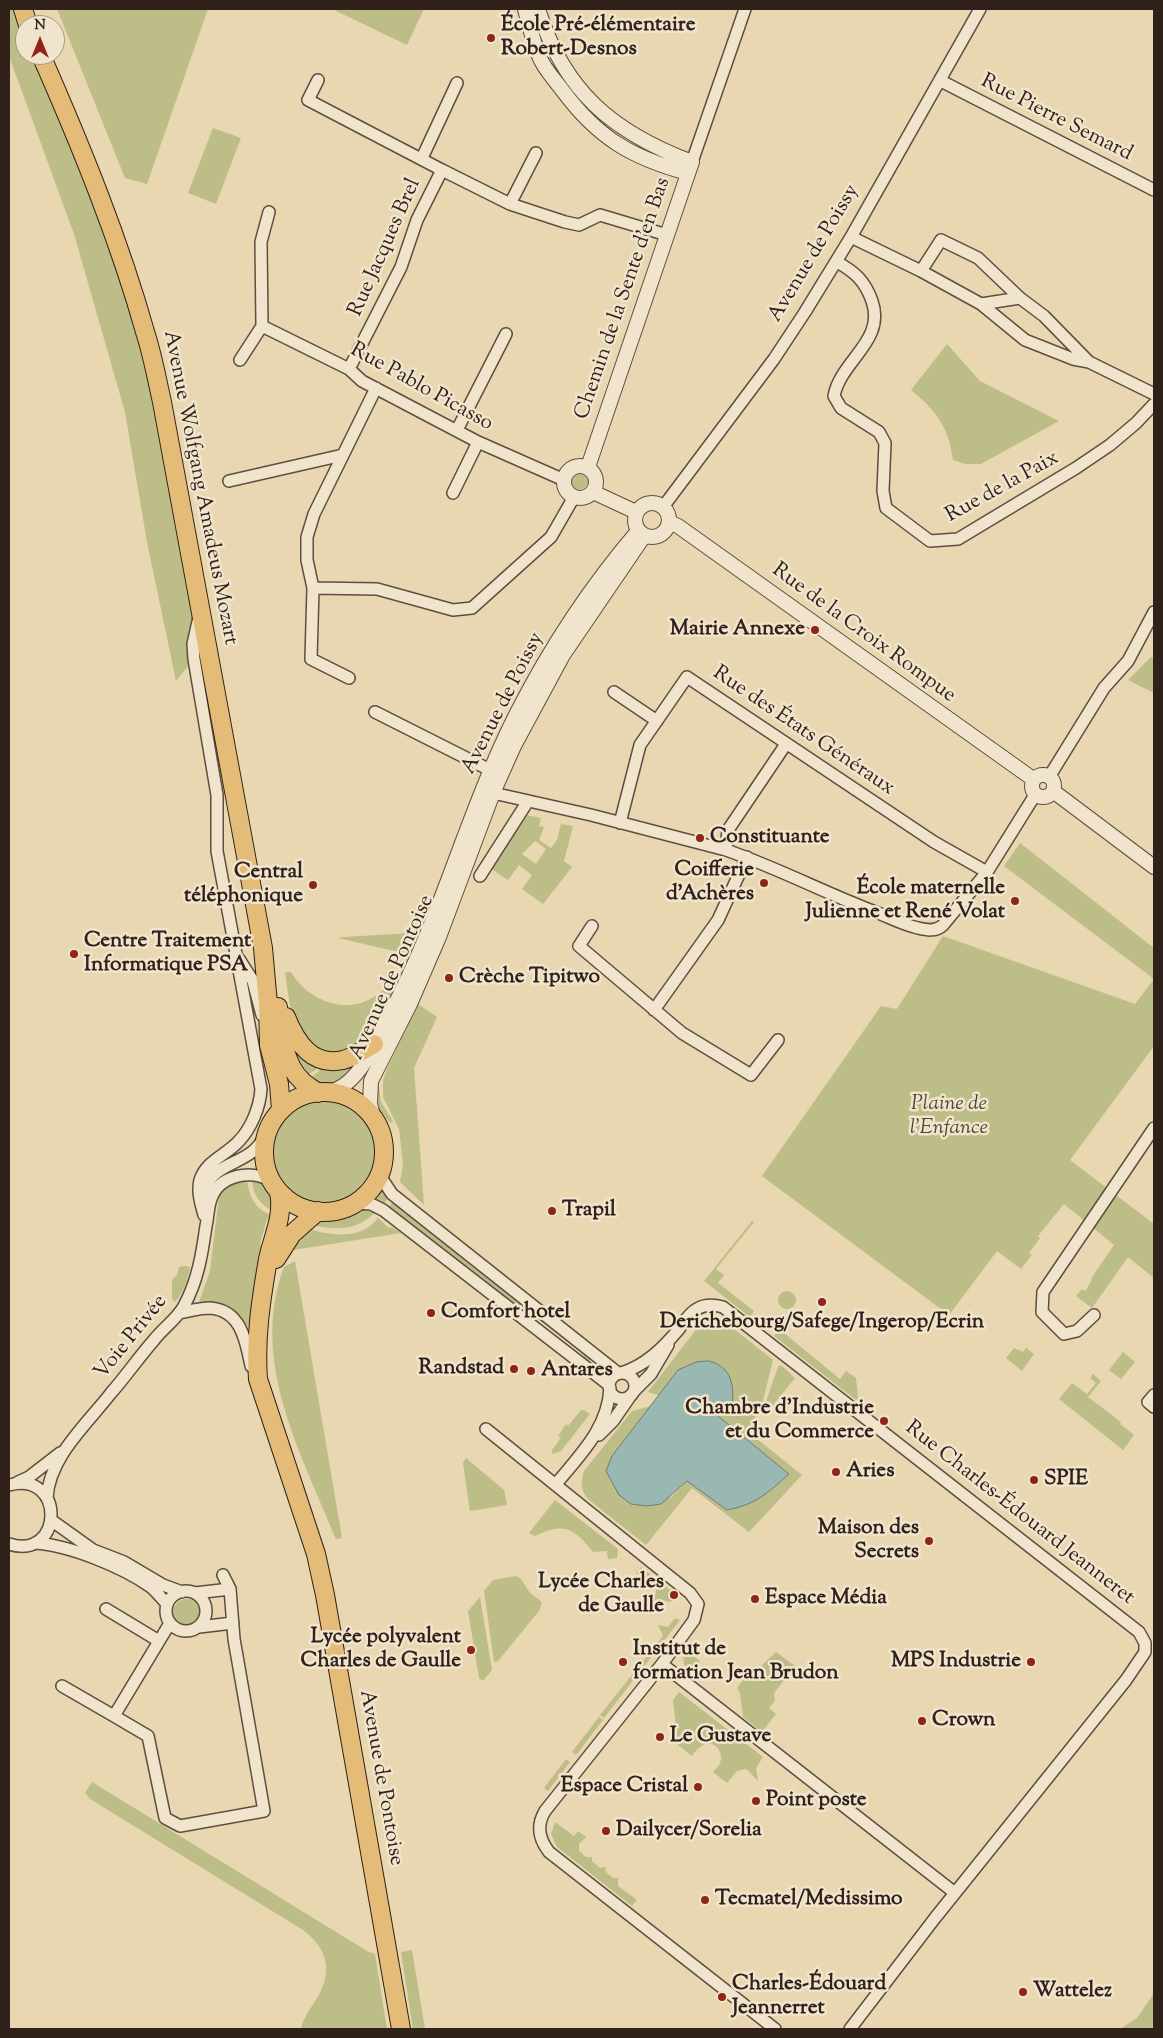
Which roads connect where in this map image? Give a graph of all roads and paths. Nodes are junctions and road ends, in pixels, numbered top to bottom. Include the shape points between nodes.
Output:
1 (525, 9) edge
2 (538, 9) edge
3 (745, 9) edge
4 (980, 9) edge
5 (45, 65) edge
6 (318, 80) dead end
7 (940, 81) junction
8 (457, 83) dead end
9 (536, 153) dead end
10 (422, 158) junction
11 (690, 168) junction
12 (442, 170) junction
13 (1154, 190) edge
14 (510, 204) junction
15 (269, 212) dead end
16 (667, 235) junction
17 (851, 237) junction
18 (837, 262) junction
19 (921, 271) junction
20 (1020, 298) junction
21 (981, 304) junction
22 (262, 326) junction
23 (506, 334) dead end
24 (240, 360) dead end
25 (1090, 362) junction
26 (350, 368) junction
27 (376, 388) junction
28 (1154, 394) edge
29 (1154, 404) edge
30 (456, 430) junction
31 (478, 442) junction
32 (343, 455) junction
33 (582, 467) junction
34 (564, 480) junction
35 (229, 481) dead end
36 (593, 492) junction
37 (453, 493) dead end
38 (574, 497) junction
39 (663, 507) junction
40 (636, 512) junction
41 (669, 522) junction
42 (641, 533) junction
43 (313, 588) junction
44 (201, 610) junction
45 (1154, 612) edge
46 (349, 678) dead end
47 (614, 692) dead end
48 (376, 712) dead end
49 (657, 721) junction
50 (786, 744) junction
51 (490, 770) junction
52 (1049, 776) junction
53 (1033, 779) junction
54 (488, 790) junction
55 (1053, 791) junction
56 (1035, 795) junction
57 (528, 801) junction
58 (620, 823) junction
59 (726, 850) junction
60 (469, 855) joint
61 (746, 857) junction
62 (1154, 867) edge
63 (986, 872) junction
64 (480, 876) dead end
65 (444, 916) junction
66 (592, 926) dead end
67 (263, 948) junction
68 (236, 956) junction
69 (277, 997) junction
70 (654, 1010) junction
71 (269, 1036) junction
72 (778, 1040) dead end
73 (374, 1044) junction
74 (323, 1093) junction
75 (281, 1110) junction
76 (374, 1120) junction
77 (267, 1133) junction
78 (1152, 1136) edge
79 (381, 1168) junction
80 (275, 1186) junction
81 (355, 1202) junction
82 (318, 1211) junction
83 (204, 1215) junction
84 (203, 1243) junction
85 (260, 1304) junction
86 (179, 1313) junction
87 (1094, 1315) dead end
88 (670, 1339) junction
89 (620, 1373) junction
90 (258, 1379) junction
91 (610, 1386) junction
92 (632, 1393) junction
93 (1154, 1395) edge
94 (1154, 1407) edge
95 (486, 1429) dead end
96 (590, 1442) junction
97 (69, 1445) junction
98 (12, 1484) edge
99 (556, 1484) junction
100 (47, 1498) junction
101 (51, 1520) junction
102 (35, 1542) junction
103 (9, 1544) edge
104 (223, 1575) dead end
105 (230, 1589) junction
106 (182, 1592) junction
107 (195, 1593) junction
108 (167, 1604) junction
109 (106, 1609) dead end
110 (170, 1623) junction
111 (233, 1623) junction
112 (200, 1627) junction
113 (159, 1642) junction
114 (662, 1664) junction
115 (62, 1686) dead end
116 (114, 1716) junction
117 (955, 1893) junction
118 (401, 2029) edge
119 (775, 2029) edge
120 (850, 2029) edge

1 - 11 street via 540,58 576,109 595,128 611,141 663,166
2 - 11 street via 563,67 590,101 608,118
3 - 11 street
4 - 7 street, Avenue de Poissy
5 - 44 main road, Avenue Wolfgang Amadeus Mozart via 100,198 147,336
6 - 10 street via 308,100
7 - 13 street, Rue Pierre Semard
7 - 17 street, Avenue de Poissy
8 - 10 street
9 - 14 street
10 - 12 street
11 - 16 street, Chemin de la Sente d'en Bas
12 - 14 street, Rue Jacques Brel
12 - 26 street, Rue Jacques Brel via 417,220 401,267
14 - 16 street, Rue Jacques Brel via 580,225 600,215
15 - 22 street via 261,242
16 - 33 street, Chemin de la Sente d'en Bas via 598,436
17 - 18 street, Avenue de Poissy
17 - 19 street
18 - 29 street, Rue de la Paix via 866,286 876,313 873,331 836,384 834,396 841,408 879,432 885,443 883,491 886,508 930,541 958,539 1076,468 1136,423
18 - 39 street, Avenue de Poissy via 774,359
19 - 20 street via 941,240 978,258
19 - 21 street
20 - 21 street
20 - 25 street via 1044,316
21 - 25 street via 1025,340 1073,359
22 - 24 street
22 - 26 street, Rue Pablo Picasso
23 - 30 street
25 - 28 street
26 - 27 street, Rue Pablo Picasso via 362,381
27 - 30 street, Rue Pablo Picasso
27 - 32 street
30 - 31 street, Rue Pablo Picasso
31 - 34 street, Rue Pablo Picasso
31 - 37 street
32 - 35 street
32 - 43 street via 314,514 308,537 307,560
33 - 34 street via 566,474
33 - 36 street via 592,471 597,481
34 - 38 street via 566,490
36 - 38 street via 582,498
36 - 40 street
38 - 43 street via 551,537 472,608 453,610 377,589
39 - 40 street via 651,502
39 - 41 street
40 - 42 street via 634,522
41 - 42 street via 662,534 650,537
41 - 53 street, Rue de la Croix Rompue
42 - 51 street, Avenue de Poissy via 584,602 540,669
42 - 54 street, Avenue de Poissy via 563,654
43 - 46 street via 311,659
44 - 67 main road, Avenue Wolfgang Amadeus Mozart
44 - 68 street via 193,644 194,659 215,778 218,851
45 - 52 street via 1128,661 1104,688
47 - 49 street
48 - 51 street
49 - 50 street, Rue des États Généraux via 687,677
49 - 58 street, Rue des États Généraux via 640,745
50 - 59 street via 728,830
50 - 63 street, Rue des États Généraux via 934,842
51 - 54 street, Avenue de Poissy
52 - 53 street via 1043,774
52 - 55 street via 1054,783
53 - 56 street
54 - 57 street
54 - 60 street, Avenue de Poissy
54 - 65 street, Avenue de Poissy
55 - 56 street via 1047,797
55 - 62 street
56 - 63 street
57 - 58 street
57 - 64 street
58 - 59 street
59 - 61 street
60 - 65 street, Avenue de Pontoise
61 - 63 street via 866,909 917,928 936,930
61 - 70 street via 718,920
65 - 73 street, Avenue de Pontoise
65 - 76 street, Avenue de Pontoise via 410,1004 371,1082 370,1104
66 - 70 street via 579,946
67 - 69 main road
67 - 71 main road
68 - 71 street via 253,981
68 - 83 street via 261,1094 247,1130 238,1142 220,1155 200,1180 199,1194
69 - 73 main road via 295,1039 306,1051 322,1060 344,1060
69 - 74 main road via 282,1037 294,1071 302,1081
70 - 72 street via 682,1033 751,1075
71 - 75 main road
73 - 74 street, Avenue de Pontoise via 355,1076 342,1088
74 - 75 main road via 302,1096
74 - 76 main road via 354,1101
75 - 77 main road
76 - 79 main road via 383,1146
77 - 80 main road via 264,1157
77 - 83 street via 253,1152 217,1171 210,1179 204,1191
78 - 87 street via 1043,1292 1042,1312 1064,1334 1077,1330
79 - 81 main road via 371,1188
79 - 89 street via 383,1181 392,1194
80 - 82 main road via 297,1205
80 - 84 street via 255,1175 241,1175 217,1188 211,1200
80 - 85 main road, Avenue de Pontoise via 280,1216
81 - 82 main road via 334,1211
81 - 91 street via 383,1210
82 - 85 main road, Avenue de Pontoise via 281,1248
83 - 84 street
84 - 86 street, Voie Privée via 196,1279
85 - 90 main road, Avenue de Pontoise
86 - 90 street via 209,1308 234,1319 247,1344 252,1369
86 - 97 street, Voie Privée
88 - 89 street, Rue Charles-Édouard Jeanneret via 639,1367
88 - 92 street, Rue Charles-Édouard Jeanneret via 659,1362
88 - 117 street, Rue Charles-Édouard Jeanneret via 695,1310 708,1305 723,1307 1139,1632 1145,1643 1144,1652 1126,1680
89 - 91 street via 612,1378
89 - 92 street via 632,1377 635,1384
90 - 118 main road, Avenue de Pontoise via 316,1554
91 - 92 street via 617,1397 624,1398
91 - 96 street via 606,1415
92 - 96 street, Rue Charles-Édouard Jeanneret via 613,1421
93 - 94 street via 1148,1402
95 - 99 street
96 - 99 street
97 - 98 street via 34,1474
97 - 100 street via 53,1472
98 - 100 street via 36,1487
99 - 114 street via 695,1598 698,1608 694,1620
100 - 101 street via 52,1510
101 - 102 street via 45,1534
101 - 106 street via 93,1550
102 - 103 street via 22,1546
102 - 108 street via 59,1546 124,1570 152,1588
104 - 105 street
105 - 107 street
105 - 111 street
106 - 107 street
106 - 108 street
107 - 112 street via 206,1608
108 - 110 street
109 - 113 street
110 - 112 street via 174,1628 187,1632
110 - 113 street
111 - 112 street
111 - 116 street via 264,1811 180,1826 165,1818 148,1736
113 - 116 street
114 - 117 street
114 - 119 street via 545,1811 539,1824 540,1837 549,1852
115 - 116 street
117 - 120 street, Rue Charles-Édouard Jeanneret

